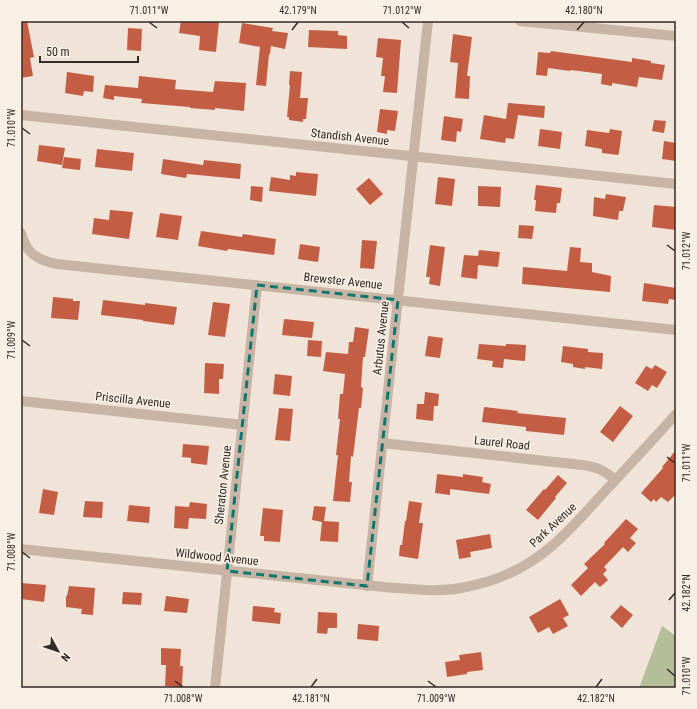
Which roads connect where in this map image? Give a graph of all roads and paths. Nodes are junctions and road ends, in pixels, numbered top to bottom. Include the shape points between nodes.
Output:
1 (428, 21) edge
2 (520, 21) edge
3 (676, 36) edge
4 (21, 116) edge
5 (414, 157) junction
6 (676, 184) edge
7 (21, 233) edge
8 (257, 285) junction
9 (398, 300) junction
10 (676, 330) edge
11 (21, 401) edge
12 (676, 414) edge
13 (243, 425) junction
14 (382, 443) junction
15 (615, 480) junction
16 (21, 549) edge
17 (227, 571) junction
18 (367, 586) junction
19 (411, 589) joint
20 (215, 688) edge

1 - 5 street, Arbutus Avenue
2 - 3 street
4 - 5 street, Standish Avenue
5 - 6 street, Standish Avenue
5 - 9 street, Arbutus Avenue
7 - 8 street, Brewster Avenue via 31,253 49,262
8 - 9 street, Brewster Avenue
8 - 13 street, Sheraton Avenue
9 - 10 street, Brewster Avenue
9 - 14 street, Arbutus Avenue
11 - 13 street, Priscilla Avenue
12 - 15 street, Park Avenue
13 - 17 street, Sheraton Avenue
14 - 15 street, Laurel Road via 582,464 600,469
14 - 18 street, Arbutus Avenue
15 - 19 street, Park Avenue via 554,544 519,569 466,588 431,591
16 - 17 street, Wildwood Avenue
17 - 18 street, Wildwood Avenue
17 - 20 street, Sheraton Avenue
18 - 19 street, Wildwood Avenue

